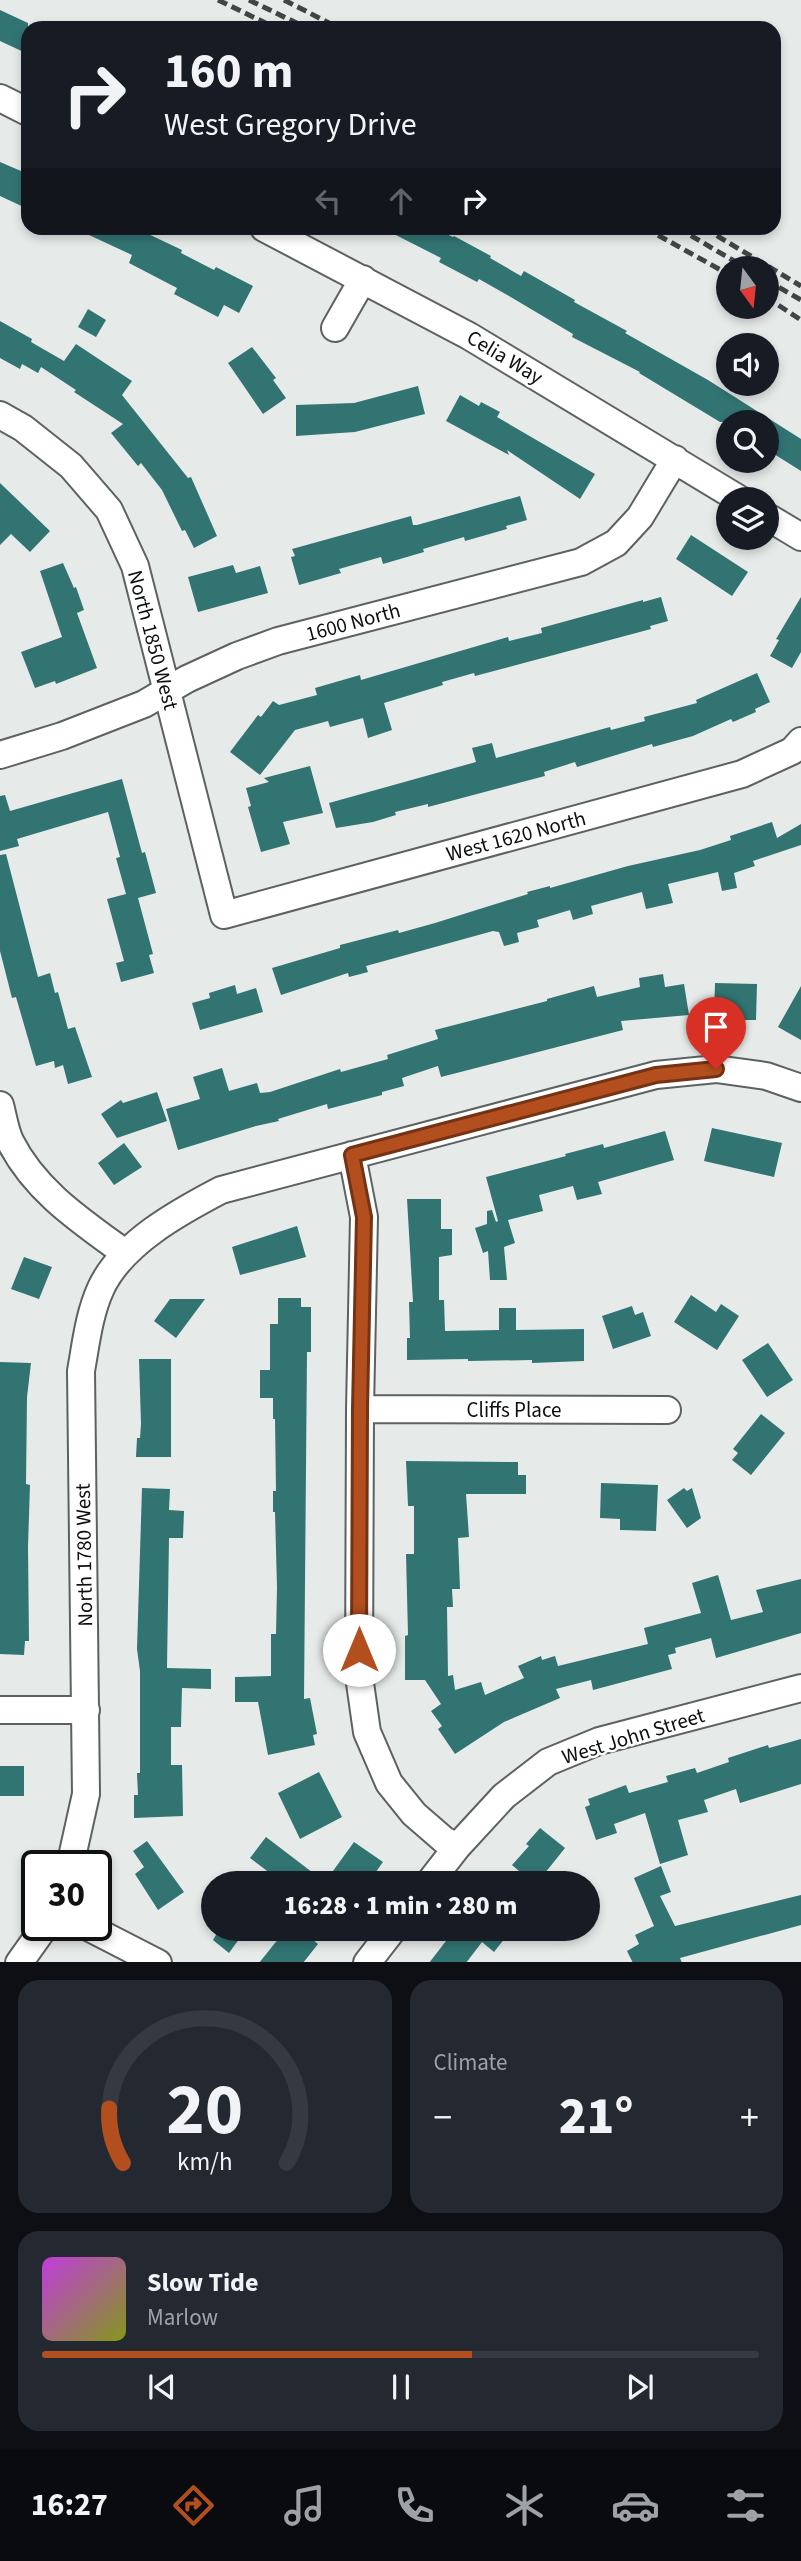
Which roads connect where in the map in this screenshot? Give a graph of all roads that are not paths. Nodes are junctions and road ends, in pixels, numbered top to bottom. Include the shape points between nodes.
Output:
1 (0, 98) edge
2 (21, 108) edge
3 (278, 235) edge
4 (363, 279) junction
5 (335, 328) dead end
6 (0, 415) edge
7 (675, 459) junction
8 (720, 487) edge
9 (779, 524) edge
10 (801, 537) edge
11 (167, 691) junction
12 (801, 741) edge
13 (0, 755) edge
14 (224, 915) joint
15 (801, 1088) edge
16 (0, 1105) edge
17 (352, 1155) junction
18 (125, 1253) junction
19 (360, 1409) junction
20 (667, 1410) dead end
21 (801, 1688) edge
22 (0, 1710) edge
23 (86, 1710) junction
24 (457, 1847) junction
25 (74, 1850) edge
26 (438, 1871) edge
27 (112, 1939) edge
28 (34, 1941) edge
29 (384, 1941) edge
30 (19, 1962) edge
31 (158, 1962) edge
32 (367, 1962) edge

1 - 2 street
3 - 4 street, Celia Way
4 - 5 street
4 - 7 street, Celia Way via 469,336
6 - 11 street, North 1850 West via 71,466 109,510 135,566
7 - 8 street, Celia Way
7 - 11 street, 1600 North via 640,517 616,543 581,562 278,641
9 - 10 street
11 - 13 street, 1600 North via 62,736
11 - 14 street, North 1850 West
12 - 14 street, West 1620 North via 792,751 742,774
15 - 17 street, North 1780 West via 766,1076 716,1069 656,1075
16 - 18 street via 9,1139 30,1174 58,1204
17 - 18 street, North 1780 West via 221,1190 178,1213
17 - 19 street via 364,1217
18 - 23 street, North 1780 West via 102,1286 88,1327 81,1371
19 - 20 street, Cliffs Place
19 - 24 street via 359,1676 367,1732 389,1783 414,1814
21 - 24 street, West John Street via 599,1741 548,1762 503,1796
22 - 23 street
23 - 25 street, North 1780 West via 86,1794
24 - 26 street, West John Street
27 - 31 street
28 - 30 street
29 - 32 street

